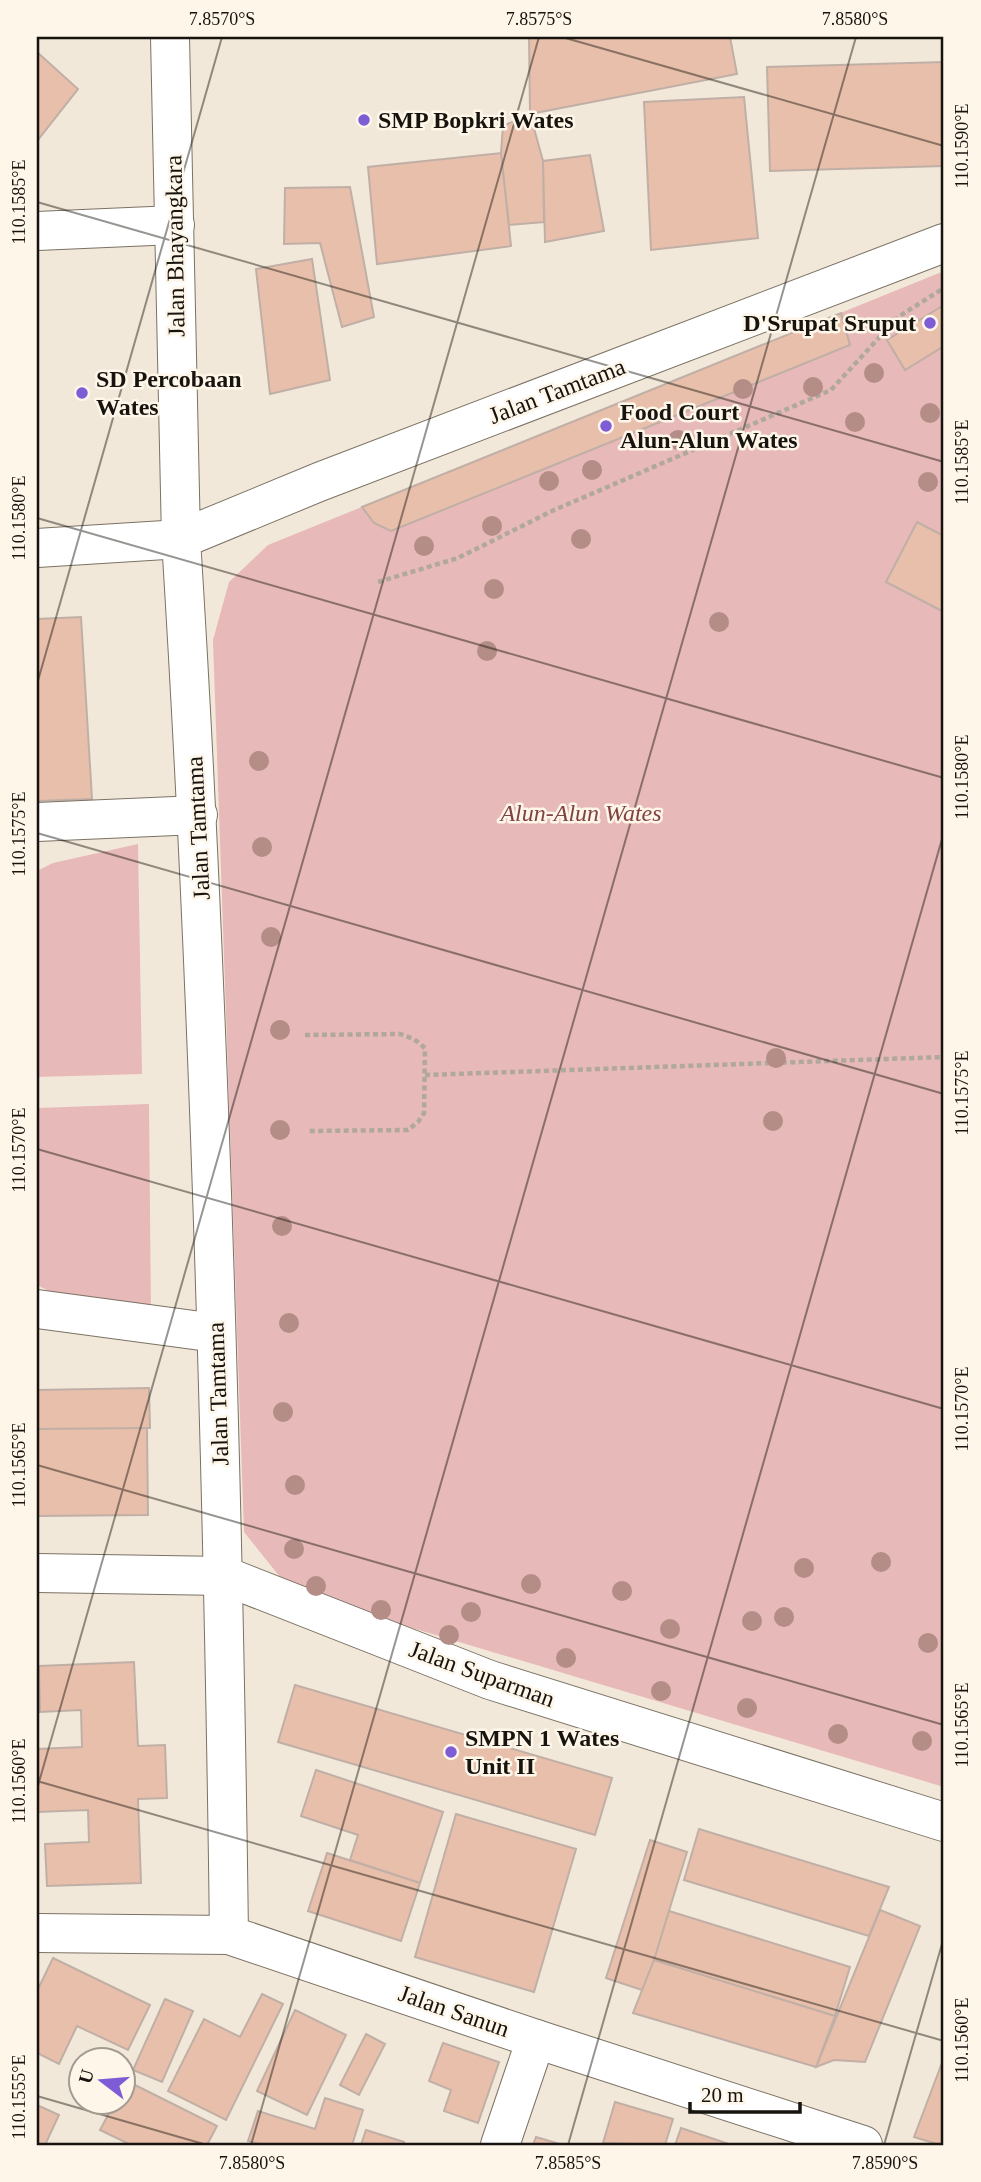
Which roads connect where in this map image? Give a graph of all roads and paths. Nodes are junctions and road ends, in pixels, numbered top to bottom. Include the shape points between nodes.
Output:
1 (170, 37) edge
2 (175, 225) junction
3 (37, 230) edge
4 (944, 243) edge
5 (944, 288) edge
6 (181, 539) junction
7 (37, 548) edge
8 (378, 582) dead end
9 (198, 815) junction
10 (37, 822) edge
11 (306, 1035) dead end
12 (944, 1057) edge
13 (425, 1075) junction
14 (309, 1131) dead end
15 (37, 1309) edge
16 (216, 1333) junction
17 (37, 1573) edge
18 (225, 1576) junction
19 (944, 1822) edge
20 (229, 1935) junction
21 (41, 1941) edge
22 (536, 2039) junction
23 (500, 2145) edge
24 (863, 2145) edge

1 - 2 street, Jalan Bhayangkara
2 - 3 street
2 - 6 street, Jalan Bhayangkara
4 - 6 street, Jalan Tamtama
5 - 8 path via 898,317 831,390 552,511 458,558
6 - 7 street
6 - 9 street, Jalan Tamtama
9 - 10 street
9 - 16 street, Jalan Tamtama
11 - 13 path via 407,1035 425,1048
12 - 13 path
13 - 14 path via 424,1113 408,1130
15 - 16 street
16 - 18 street, Jalan Tamtama
17 - 18 street
18 - 19 street, Jalan Suparman via 490,1680
18 - 20 street, Jalan Tamtama
20 - 21 street, Jalan Sanun
20 - 22 street, Jalan Sanun
22 - 23 street
22 - 24 street, Jalan Sanun

